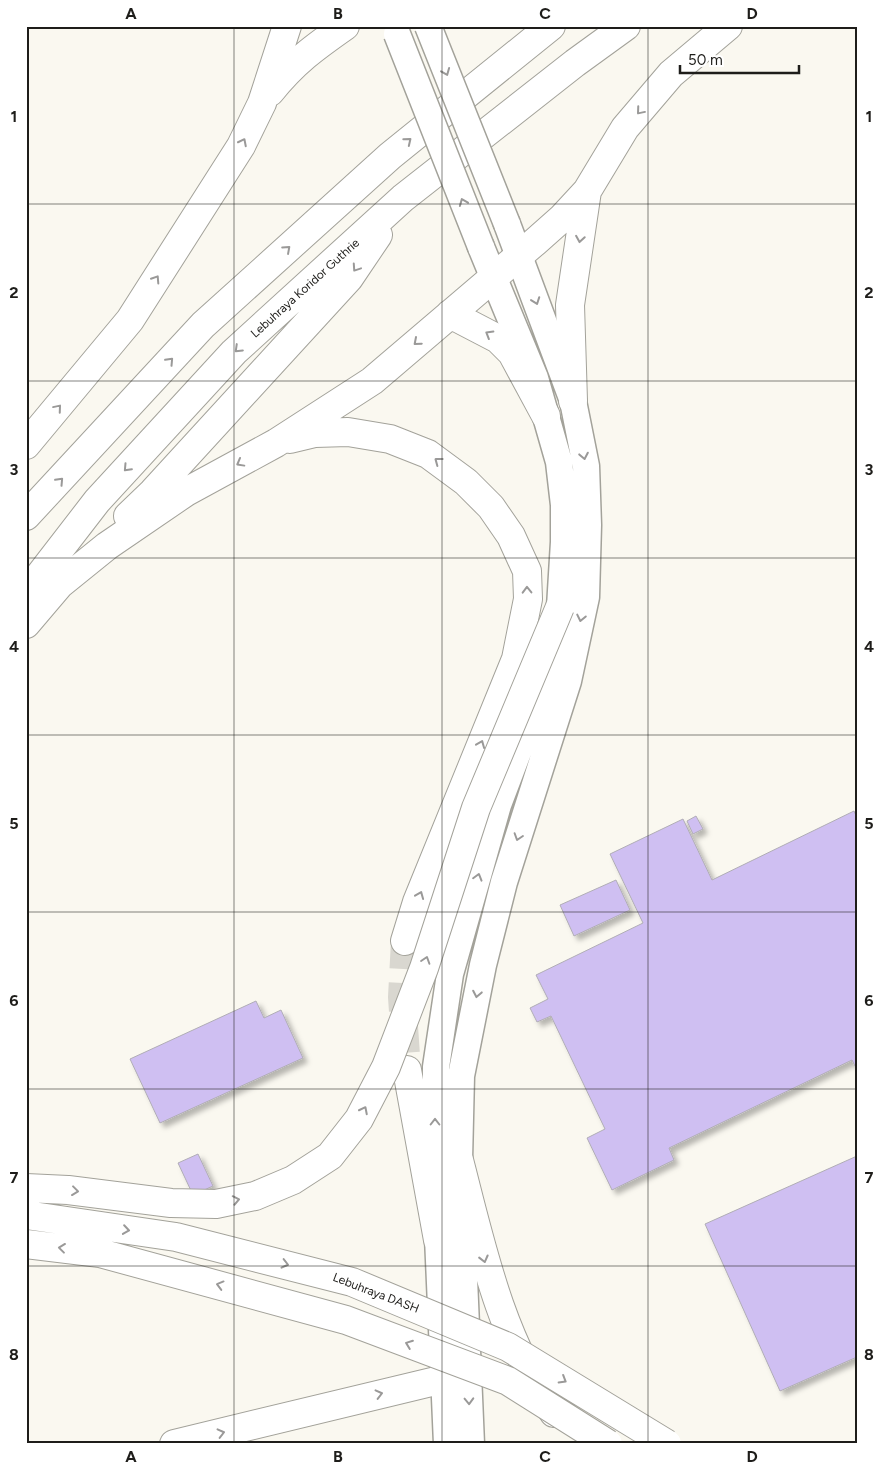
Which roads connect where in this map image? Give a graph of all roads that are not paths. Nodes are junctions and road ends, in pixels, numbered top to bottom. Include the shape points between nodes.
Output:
1 (287, 26) edge
2 (346, 26) edge
3 (428, 26) edge
4 (551, 26) edge
5 (626, 26) edge
6 (728, 26) edge
7 (395, 30) edge
8 (262, 103) junction
9 (588, 191) junction
10 (403, 198) junction
11 (519, 256) junction
12 (494, 276) junction
13 (450, 314) junction
14 (573, 401) junction
15 (546, 416) junction
16 (276, 443) junction
17 (26, 445) edge
18 (26, 516) edge
19 (60, 584) junction
20 (26, 593) edge
21 (560, 607) junction
22 (26, 624) edge
23 (405, 941) tunnel mouth
24 (407, 1070) tunnel mouth
25 (459, 1160) junction
26 (26, 1188) edge
27 (26, 1215) edge
28 (438, 1240) junction
29 (26, 1244) edge
30 (444, 1379) junction
31 (174, 1444) edge
32 (447, 1444) edge
33 (471, 1444) edge
34 (582, 1444) edge
35 (608, 1444) edge
36 (667, 1444) edge

1 - 8 highway
2 - 8 highway via 313,48 287,71
3 -> 11 main road, bridge
18 -> 4 highway via 203,325 390,156
5 - 10 highway, Lebuhraya Koridor Guthrie
6 -> 9 highway via 666,81 625,128
12 -> 7 main road, bridge
17 -> 8 highway via 130,320 241,146
9 - 11 highway
9 -> 14 highway via 570,305
10 -> 19 highway via 349,278 152,492
10 -> 20 highway, Lebuhraya Koridor Guthrie via 234,352 97,501
11 - 12 highway
11 -> 14 main road
12 - 13 highway
12 - 15 main road via 535,378
15 -> 13 highway via 512,353 498,339
13 -> 16 highway via 372,381
14 -> 25 main road via 586,466 586,597 568,681 504,882 482,965 460,1076
15 - 21 main road via 559,462 564,505
16 -> 19 highway via 186,492
23 -> 16 highway via 417,902 516,659 528,598 527,571 491,507 466,482 428,454 390,439 348,432 316,434
19 - 22 highway
26 -> 21 highway, bridge via 171,1203 216,1204 270,1190 293,1180 330,1156 359,1119 386,1067 424,968 476,808
28 -> 21 main road via 436,1067 450,974 498,805 543,686
24 - 28 highway
25 -> 33 main road
25 -> 34 highway via 487,1270 523,1364 553,1411
27 -> 36 highway, Lebuhraya DASH, bridge via 176,1237 352,1282 508,1347
28 - 30 main road
35 -> 29 highway, bridge via 508,1381 346,1320 100,1253
31 -> 30 highway
30 - 32 main road

